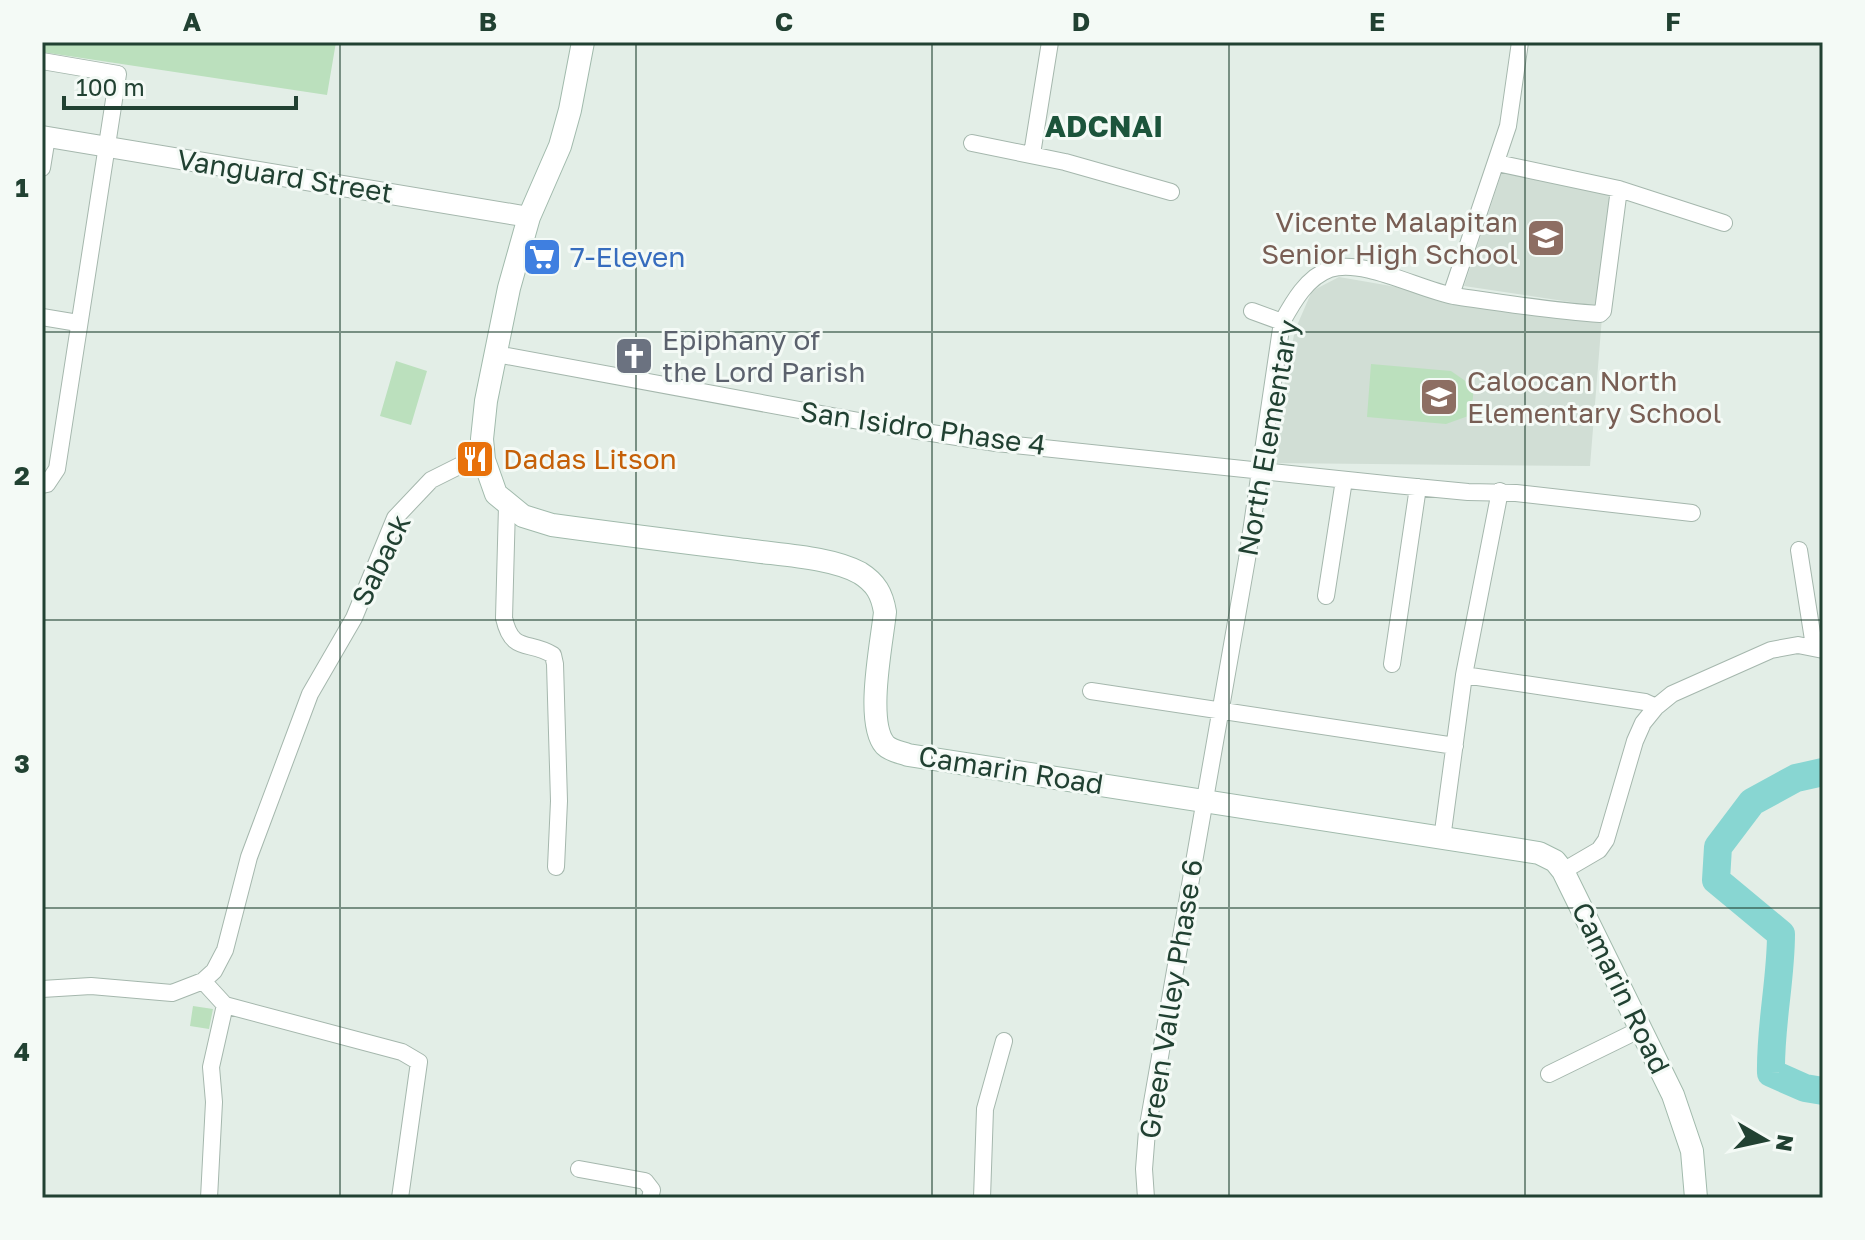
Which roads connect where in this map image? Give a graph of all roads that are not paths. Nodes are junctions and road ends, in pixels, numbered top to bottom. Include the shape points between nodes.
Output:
1 (583, 42) edge
2 (1050, 42) edge
3 (1520, 42) edge
4 (42, 61) edge
5 (44, 137) edge
6 (972, 143) dead end
7 (106, 146) junction
8 (1032, 154) junction
9 (1497, 163) junction
10 (42, 168) edge
11 (1619, 189) junction
12 (1171, 192) dead end
13 (529, 217) junction
14 (1724, 223) dead end
15 (1451, 295) junction
16 (1252, 311) dead end
17 (42, 317) edge
18 (1282, 322) junction
19 (78, 323) junction
20 (496, 354) junction
21 (484, 460) junction
22 (1259, 470) junction
23 (1344, 480) junction
24 (42, 485) edge
25 (1418, 487) junction
26 (1500, 491) junction
27 (507, 506) junction
28 (1692, 513) dead end
29 (1799, 550) dead end
30 (1326, 596) dead end
31 (1818, 648) edge
32 (1392, 664) dead end
33 (1464, 675) junction
34 (1091, 691) dead end
35 (1656, 707) junction
36 (1219, 711) junction
37 (1455, 746) junction
38 (1204, 800) junction
39 (1442, 839) junction
40 (556, 867) dead end
41 (1563, 871) junction
42 (203, 981) junction
43 (42, 989) edge
44 (225, 1005) junction
45 (1641, 1029) junction
46 (1004, 1041) dead end
47 (1549, 1074) dead end
48 (579, 1169) dead end
49 (209, 1198) edge
50 (400, 1198) edge
51 (650, 1198) edge
52 (982, 1198) edge
53 (1146, 1198) edge
54 (1696, 1198) edge

1 - 13 main road via 560,146
2 - 8 street
3 - 9 street
4 - 7 street via 117,73
5 - 7 street, Vanguard Street
5 - 10 street
6 - 8 street
7 - 13 street, Vanguard Street
7 - 19 street
8 - 12 street
9 - 11 street
9 - 15 street
11 - 14 street
11 - 15 street, North Elementary via 1600,314
13 - 20 main road
15 - 18 street, North Elementary via 1339,267 1310,282
16 - 18 street
17 - 19 street
18 - 22 street, North Elementary
19 - 24 street via 57,469
20 - 21 main road via 483,420
20 - 22 street, San Isidro Phase 4 via 902,429
21 - 27 main road via 496,494
21 - 42 street, Saback via 431,480 395,518 354,618 310,694 249,857 225,950
22 - 23 street, San Isidro Phase 4
22 - 36 street, North Elementary
23 - 25 street, San Isidro Phase 4
23 - 30 street
25 - 26 street, San Isidro Phase 4
25 - 32 street
26 - 28 street, San Isidro Phase 4
26 - 33 street
27 - 38 main road, Camarin Road via 552,525 844,566 870,580 883,596 875,714 883,743 891,750
27 - 40 street via 507,631 513,641 553,655 555,664
29 - 31 street
31 - 35 street via 1771,650 1672,694
33 - 35 street
33 - 37 street
34 - 36 street
35 - 41 street via 1635,741 1606,840 1599,850
36 - 37 street
36 - 38 street, North Elementary
37 - 39 street
38 - 39 main road, Camarin Road
38 - 53 street, Green Valley Phase 6 via 1147,1131
39 - 41 main road, Camarin Road via 1539,853
41 - 45 main road, Camarin Road
42 - 43 street via 172,993 91,986
42 - 44 street
44 - 49 street via 211,1067
44 - 50 street via 402,1052 419,1062
45 - 47 street
45 - 54 main road, Camarin Road via 1684,1125 1695,1166
46 - 52 street via 985,1109
48 - 51 street via 645,1181 652,1190

